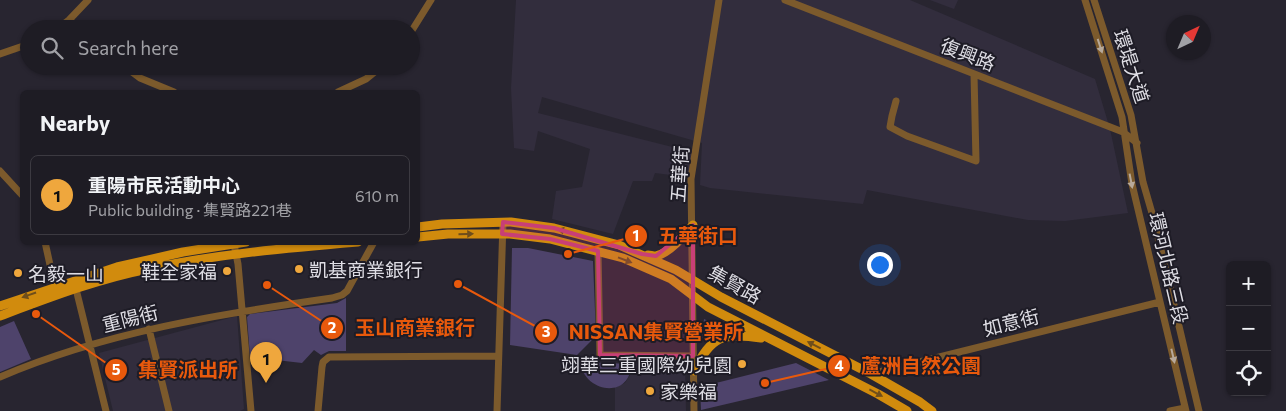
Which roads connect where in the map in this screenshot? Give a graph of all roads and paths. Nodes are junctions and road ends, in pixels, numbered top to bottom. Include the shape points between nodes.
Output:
1 (88, 0) edge
2 (431, 0) edge
3 (719, 0) edge
4 (785, 0) edge
5 (1085, 0) edge
6 (1094, 0) edge
7 (69, 20) edge
8 (418, 20) edge
9 (20, 47) edge
10 (0, 54) edge
11 (974, 74) junction
12 (136, 75) edge
13 (371, 75) edge
14 (169, 90) edge
15 (342, 90) edge
16 (896, 101) dead end
17 (1123, 132) junction
18 (1137, 143) junction
19 (0, 171) edge
20 (20, 194) edge
21 (504, 222) junction
22 (693, 224) junction
23 (420, 227) edge
24 (502, 234) junction
25 (420, 237) edge
26 (46, 245) edge
27 (241, 245) edge
28 (305, 245) edge
29 (372, 245) edge
30 (235, 249) junction
31 (598, 251) junction
32 (642, 254) junction
33 (1164, 260) junction
34 (1150, 263) junction
35 (692, 279) junction
36 (75, 285) junction
37 (61, 289) junction
38 (693, 297) junction
39 (1160, 302) junction
40 (0, 306) edge
41 (242, 311) junction
42 (0, 316) edge
43 (149, 329) junction
44 (771, 339) junction
45 (89, 346) junction
46 (498, 356) junction
47 (693, 356) junction
48 (694, 371) junction
49 (871, 374) junction
50 (0, 377) edge
51 (1185, 409) edge
52 (106, 411) edge
53 (170, 411) edge
54 (251, 411) edge
55 (318, 411) edge
56 (497, 411) edge
57 (694, 411) edge
58 (907, 411) edge
59 (932, 411) edge
60 (1170, 411) edge
61 (1199, 411) edge

1 - 7 street
2 - 8 street
3 - 22 street, 五華街 via 691,179
4 - 11 street, 復興路
5 -> 17 street, 環堤大道 via 1122,117
6 - 18 street, 環堤大道
9 - 10 street
11 - 16 street via 976,161 890,127
11 - 17 street, 復興路
12 - 14 street
13 - 15 street
17 - 18 street, 復興路
17 -> 34 street, 環河北路三段
18 - 33 street, 環河北路三段 via 1143,182
19 - 20 street
21 - 23 main road, 集賢路
21 - 24 street
32 -> 21 main road, 集賢路 via 554,228
22 - 32 main road via 664,252 656,256
22 - 35 street, 五華街
25 -> 24 main road, 集賢路
24 - 31 main road, 集賢路 via 550,239
24 - 46 street
26 - 37 street via 52,274
27 - 30 main road
28 - 30 main road
29 - 41 street, 重陽街 via 342,295
30 - 36 main road
30 - 41 street
31 -> 38 main road, 集賢路 via 672,279
31 - 47 street via 600,355
32 - 35 main road, 集賢路
33 - 34 street
33 - 61 street, 環河北路三段
34 - 39 street, 環河北路三段
35 - 38 street, 五華街
49 -> 35 main road, 集賢路
36 - 37 main road
36 - 45 street
37 -> 40 main road
37 - 42 main road
38 - 44 main road, 集賢路
38 - 47 street, 五華街
39 - 49 street, 如意街
39 -> 51 street, 環河北路三段
41 - 43 street, 重陽街
41 - 54 street
43 - 45 street, 重陽街
43 - 53 street
44 - 48 main road via 735,334 723,337 711,345
44 -> 58 main road, 集賢路
45 - 50 street, 重陽街
45 - 52 street
46 - 55 street via 333,356 322,366
46 - 56 street
47 - 48 street, 五華街
48 - 57 street, 五華街
49 - 59 main road, 集賢路
51 - 60 street

